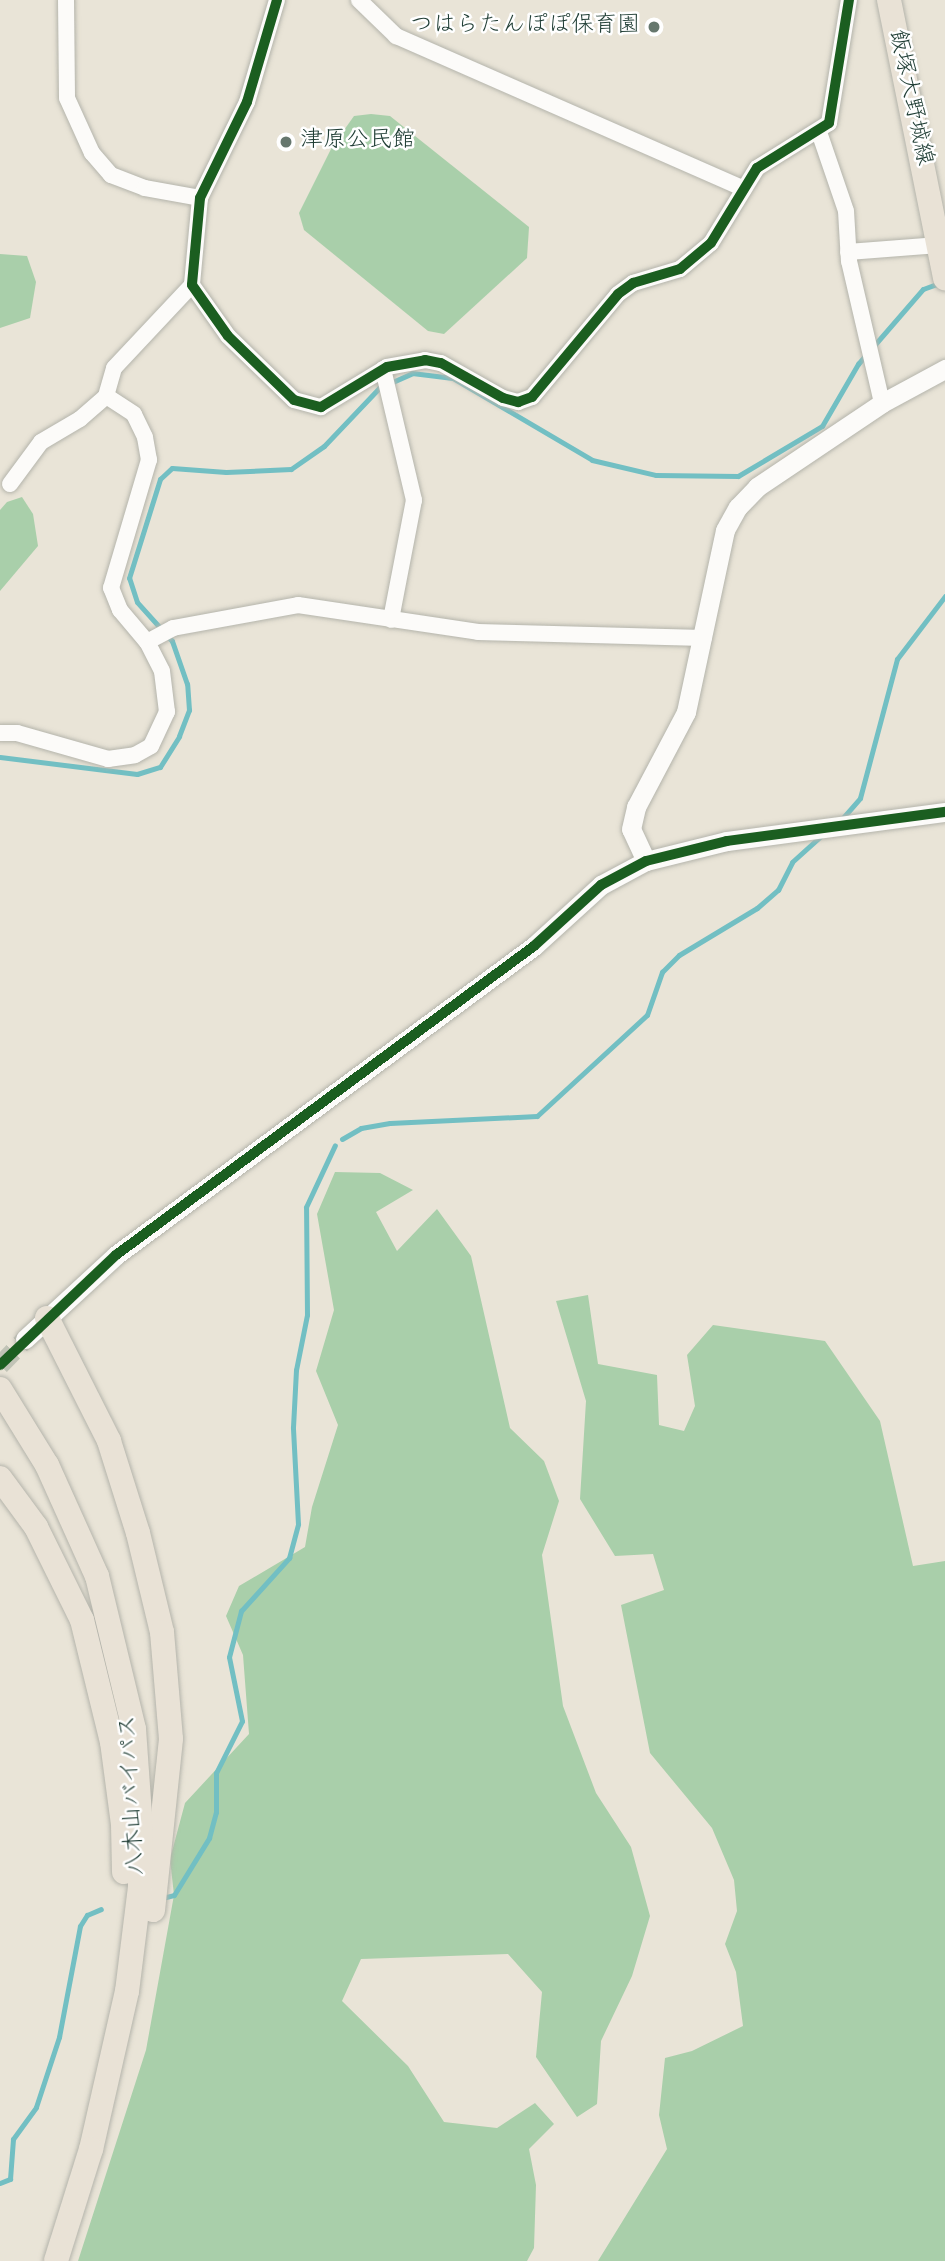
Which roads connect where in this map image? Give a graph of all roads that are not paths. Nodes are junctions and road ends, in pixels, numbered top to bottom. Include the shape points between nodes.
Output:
1 (66, 0) edge
2 (277, 0) edge
3 (359, 0) edge
4 (849, 0) edge
5 (889, 0) edge
6 (820, 132) junction
7 (744, 189) junction
8 (200, 198) junction
9 (848, 252) junction
10 (942, 259) edge
11 (192, 285) junction
12 (945, 369) edge
13 (384, 372) junction
14 (106, 396) junction
15 (882, 403) junction
16 (10, 484) dead end
17 (391, 620) junction
18 (704, 638) junction
19 (149, 641) junction
20 (0, 733) edge
21 (945, 812) edge
22 (646, 861) junction
23 (47, 1318) junction
24 (25, 1339) tunnel mouth
25 (0, 1390) edge
26 (0, 1478) edge
27 (134, 1943) junction
28 (116, 2044) junction
29 (56, 2261) edge

1 - 8 street via 67,97 92,153 111,176
2 - 8 street via 247,102
3 - 7 street via 396,36
4 - 6 street via 833,110
5 - 10 main road, 飯塚大野城線
6 - 7 street via 765,162
6 - 9 street via 846,211
7 - 13 street via 711,243 680,269 633,283 618,294 533,397 518,402 503,398 441,363 425,360
8 - 11 street
9 - 10 street
9 - 15 street
11 - 13 street via 229,336 294,400 321,407
11 - 14 street via 114,368
12 - 15 street
13 - 17 street via 414,500
14 - 16 street via 80,419 41,442
14 - 19 street via 134,414 145,437 149,460 111,588 120,610
15 - 18 street via 758,487 738,508 725,530
17 - 18 street via 478,632
17 - 19 street via 298,605 173,628
18 - 22 street via 686,712 636,807 631,829
19 - 20 street via 167,692 167,712 151,746 135,755 108,759 17,733
21 - 22 street via 727,841
22 - 23 street via 601,885 534,946 116,1255
23 - 24 street
23 - 27 main road via 109,1441 162,1632 171,1739 162,1842 152,1914
25 - 27 main road, 八木山バイパス via 47,1465 64,1502 97,1576 117,1647 134,1729 141,1828
26 - 28 main road via 36,1527 82,1619 112,1742 123,1824 125,1928
27 - 28 main road, 八木山バイパス
28 - 29 main road, 八木山バイパス via 91,2149

